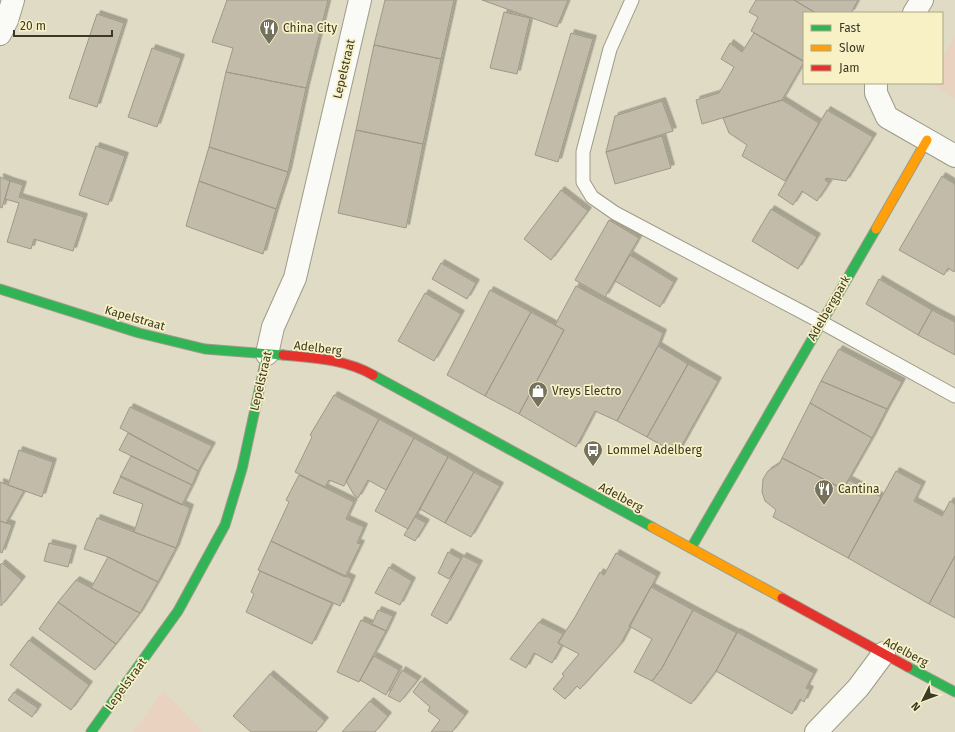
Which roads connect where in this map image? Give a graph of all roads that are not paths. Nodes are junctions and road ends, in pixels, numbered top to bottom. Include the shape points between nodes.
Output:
1 (13, 0) edge
2 (360, 0) edge
3 (632, 0) edge
4 (922, 0) edge
5 (915, 12) edge
6 (0, 34) edge
7 (876, 84) edge
8 (927, 140) junction
9 (955, 156) edge
10 (0, 289) edge
11 (821, 322) junction
12 (266, 354) junction
13 (955, 396) edge
14 (691, 548) junction
15 (884, 653) junction
16 (955, 692) edge
17 (91, 732) edge
18 (816, 732) edge

1 - 6 street
2 - 12 street, Lepelstraat via 296,278 273,327
3 - 11 lane via 610,49 583,152 583,182 592,196 616,213
4 - 5 street
7 - 8 street via 876,93 887,117
8 - 9 street
8 - 11 main road, Adelbergpark
10 - 12 main road, Kapelstraat via 139,333 205,349
11 - 13 lane
11 - 14 main road, Adelbergpark
12 - 14 main road, Adelberg via 327,359 368,372
12 - 17 main road, Lepelstraat via 242,469 225,525 178,611
14 - 15 main road, Adelberg
15 - 16 main road, Adelberg
15 - 18 street via 858,688

